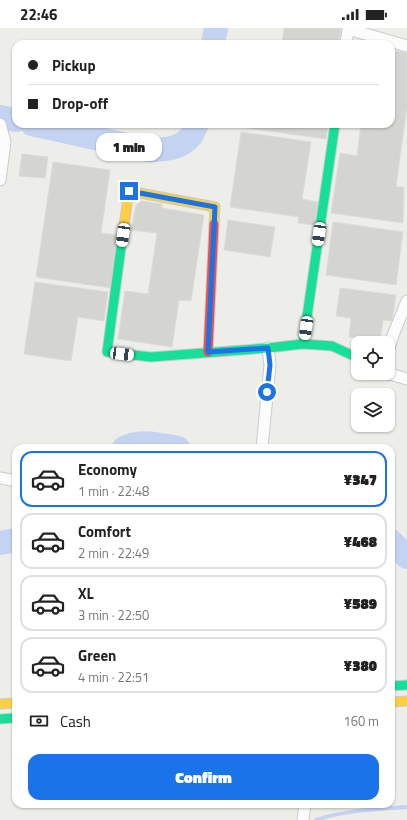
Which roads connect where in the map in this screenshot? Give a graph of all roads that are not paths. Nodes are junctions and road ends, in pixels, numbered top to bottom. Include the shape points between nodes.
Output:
1 (347, 40) edge
2 (386, 40) edge
3 (395, 43) edge
4 (407, 46) edge
5 (1, 127) edge
6 (333, 128) edge
7 (0, 180) edge
8 (407, 301) edge
9 (394, 336) edge
10 (304, 344) junction
11 (268, 348) junction
12 (208, 352) junction
13 (351, 355) edge
14 (395, 376) edge
15 (407, 379) edge
16 (262, 444) edge
17 (0, 478) edge
18 (12, 480) edge
19 (395, 686) edge
20 (407, 686) edge
21 (407, 701) edge
22 (395, 702) edge
23 (12, 703) edge
24 (0, 704) edge
25 (12, 718) edge
26 (0, 719) edge

1 - 2 street via 348,29
3 - 4 street
5 - 7 street via 5,142
6 - 10 street
8 - 9 street
10 - 11 street
10 - 13 street via 332,346
11 - 12 street
11 - 16 street
12 - 12 street via 215,207 129,191 107,352 151,357
14 - 15 street
17 - 18 street
19 - 20 street
21 - 22 street
23 - 24 street
25 - 26 street

